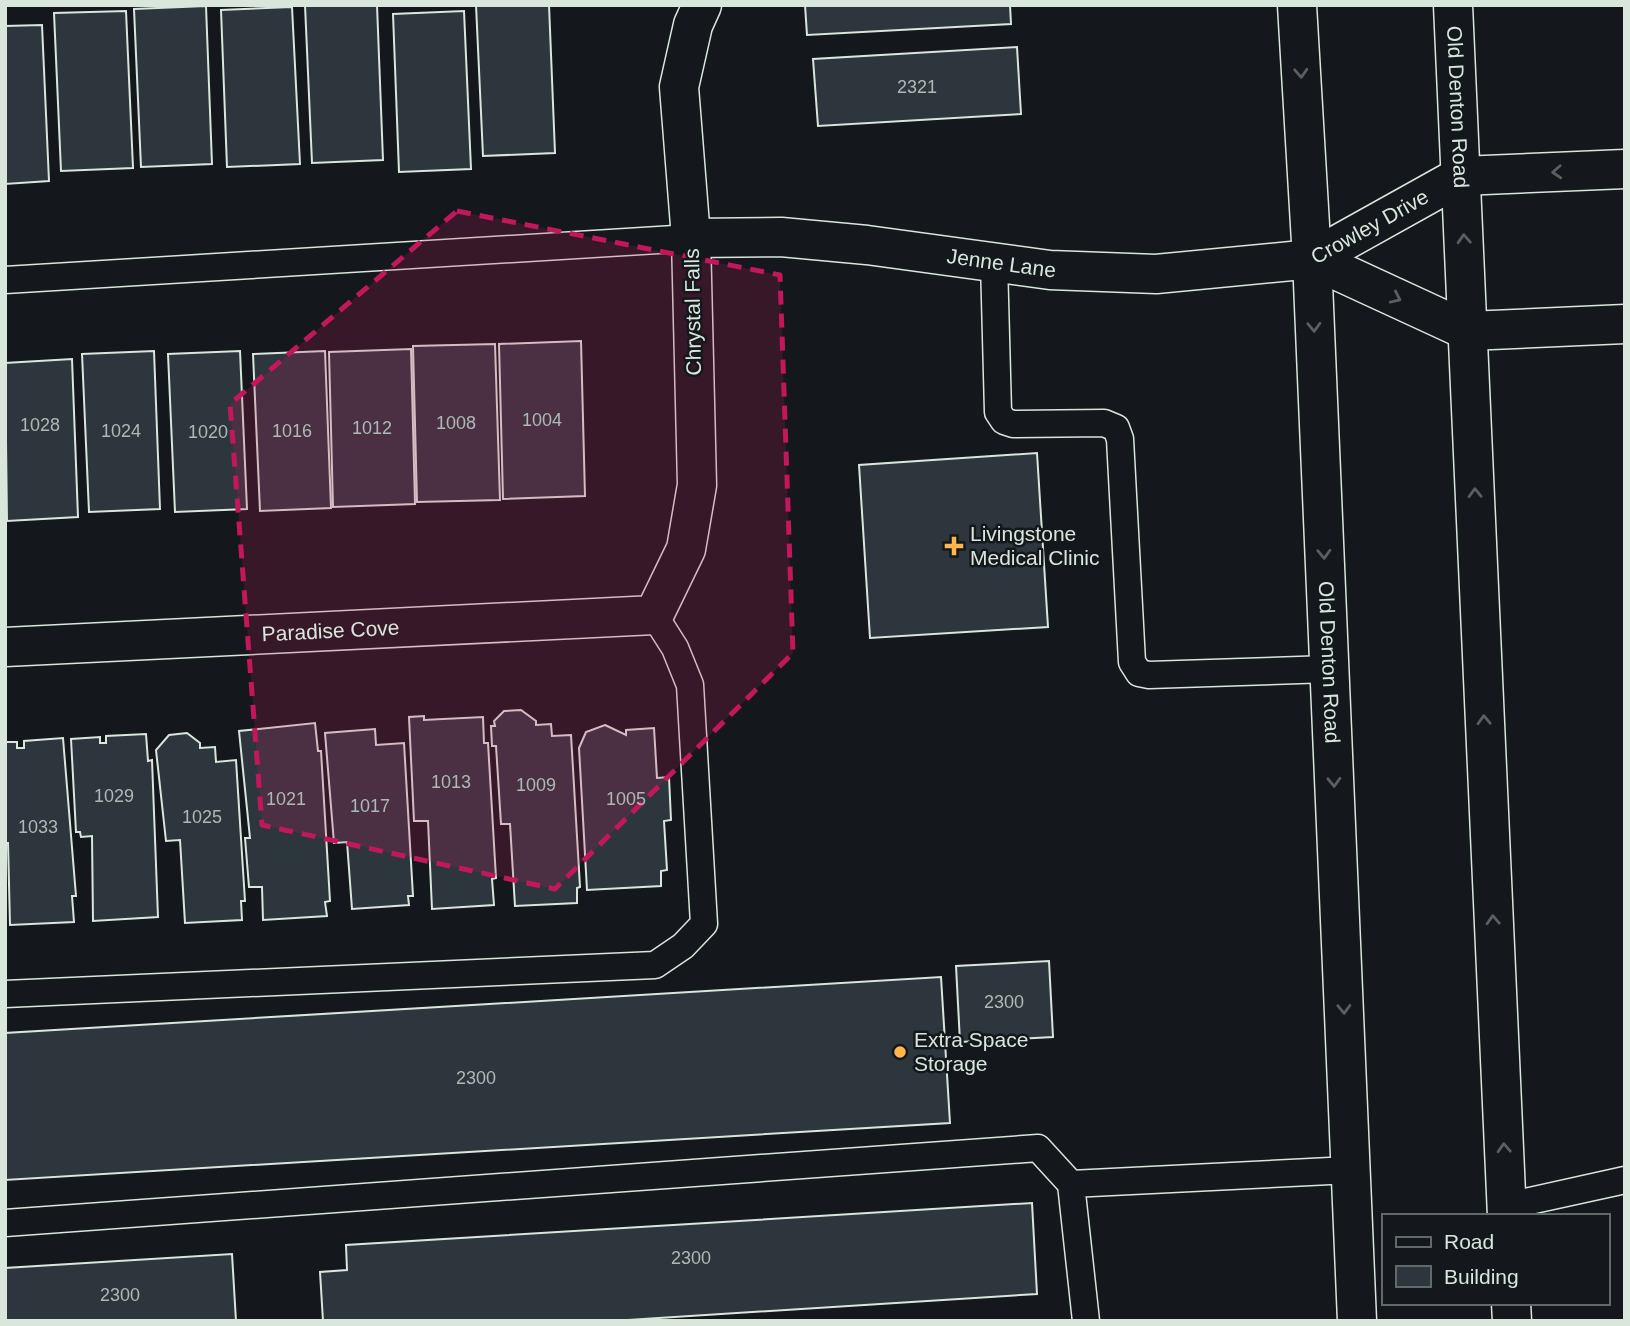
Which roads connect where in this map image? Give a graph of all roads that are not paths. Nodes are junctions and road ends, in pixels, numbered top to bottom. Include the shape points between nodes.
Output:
1 (702, 5) edge
2 (1297, 5) edge
3 (1453, 5) edge
4 (1625, 169) edge
5 (1461, 176) junction
6 (691, 238) junction
7 (1312, 259) junction
8 (994, 262) junction
9 (5, 280) edge
10 (1625, 324) edge
11 (1468, 331) junction
12 (654, 615) junction
13 (5, 647) edge
14 (1329, 669) junction
15 (5, 994) edge
16 (1350, 1170) junction
17 (1625, 1180) edge
18 (1071, 1184) junction
19 (1507, 1211) edge
20 (5, 1223) edge
21 (1086, 1321) edge
22 (1357, 1321) edge

1 - 6 street, Chrystal Falls via 679,87
2 -> 7 street, Old Denton Road
3 - 5 street, Old Denton Road
4 -> 5 street, Crowley Drive
5 - 7 street, Crowley Drive
11 -> 5 street, Old Denton Road
6 - 8 street, Jenne Lane via 781,237
6 - 9 lane
6 - 12 street, Chrystal Falls via 697,485 686,549
7 - 8 street, Jenne Lane via 1156,274 1051,270
7 -> 11 street, Crowley Drive
7 -> 14 street, Old Denton Road
8 - 14 lane via 998,412 1004,421 1104,423 1116,428 1120,439 1132,662 1139,673
10 - 11 street, Crowley Drive
19 -> 11 street, Old Denton Road
12 - 13 street, Paradise Cove
12 - 15 lane via 675,648 690,685 704,924 655,965
14 -> 16 street, Old Denton Road
16 - 18 lane
16 - 22 street, Old Denton Road
17 - 19 lane
18 - 20 lane via 1038,1148
18 - 21 lane

